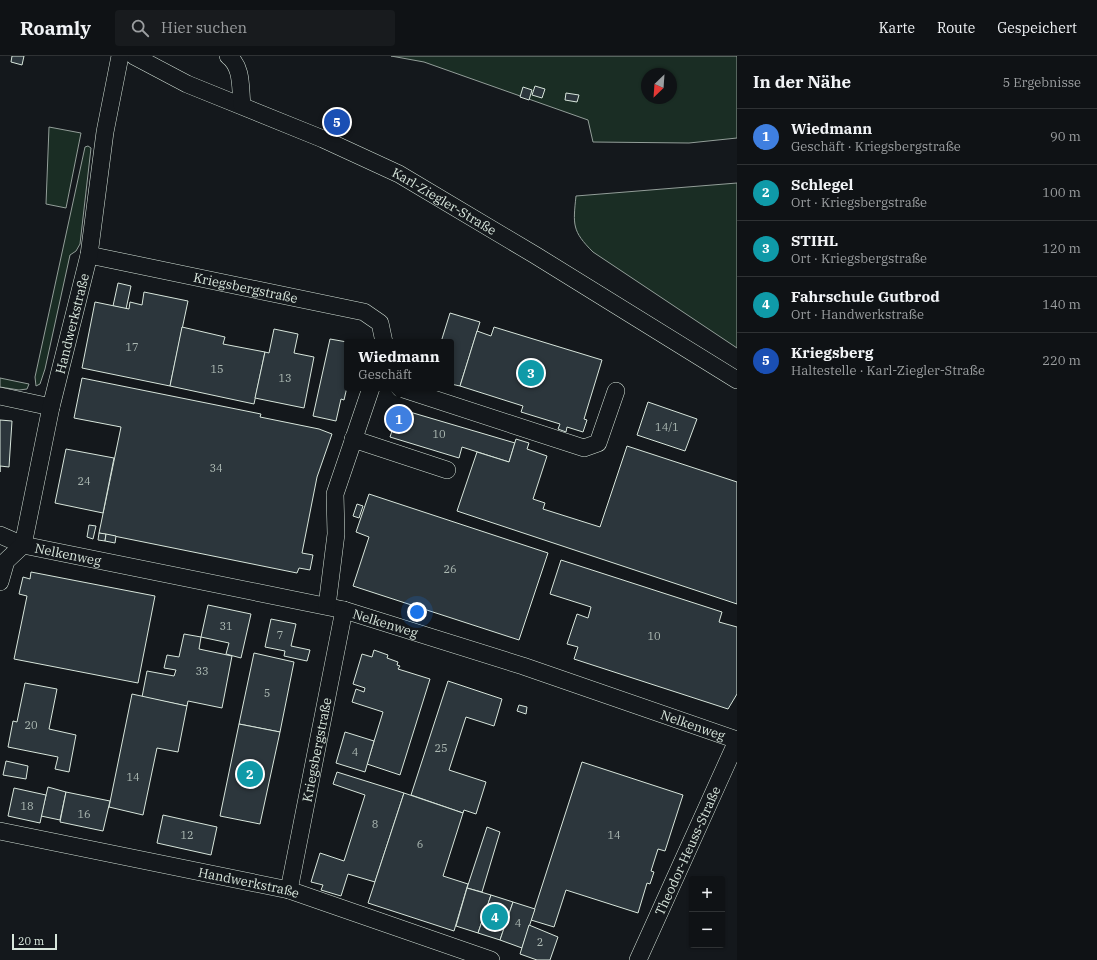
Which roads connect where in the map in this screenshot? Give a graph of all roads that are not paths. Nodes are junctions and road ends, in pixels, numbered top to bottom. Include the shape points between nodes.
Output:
1 (120, 56) edge
2 (134, 56) edge
3 (228, 56) edge
4 (242, 105) junction
5 (89, 255) junction
6 (383, 339) edge
7 (737, 380) edge
8 (371, 391) edge
9 (409, 391) edge
10 (616, 391) dead end
11 (0, 396) edge
12 (51, 407) junction
13 (353, 438) junction
14 (447, 470) dead end
15 (0, 535) edge
16 (22, 545) junction
17 (0, 582) edge
18 (327, 606) junction
19 (344, 610) junction
20 (737, 740) edge
21 (0, 831) edge
22 (289, 890) junction
23 (491, 960) edge
24 (638, 960) edge

1 - 5 street, Handwerkstraße via 104,132
2 - 4 street, Karl-Ziegler-Straße via 187,84
3 - 4 street via 234,60 239,70
4 - 7 street, Karl-Ziegler-Straße via 399,174
5 - 6 street, Kriegsbergstraße via 364,312 380,323
5 - 12 street, Handwerkstraße
8 - 13 street
9 - 10 street via 584,448 598,443
11 - 12 street
12 - 16 street, Handwerkstraße
13 - 14 street
13 - 18 street via 335,494 336,534
15 - 16 street, Nelkenweg
16 - 17 street via 6,561
16 - 18 street, Nelkenweg
18 - 19 street, Nelkenweg
19 - 20 street, Nelkenweg via 523,666
19 - 22 street, Kriegsbergstraße
20 - 24 street, Theodor-Heuss-Straße
21 - 22 street, Handwerkstraße
22 - 23 street, Handwerkstraße

